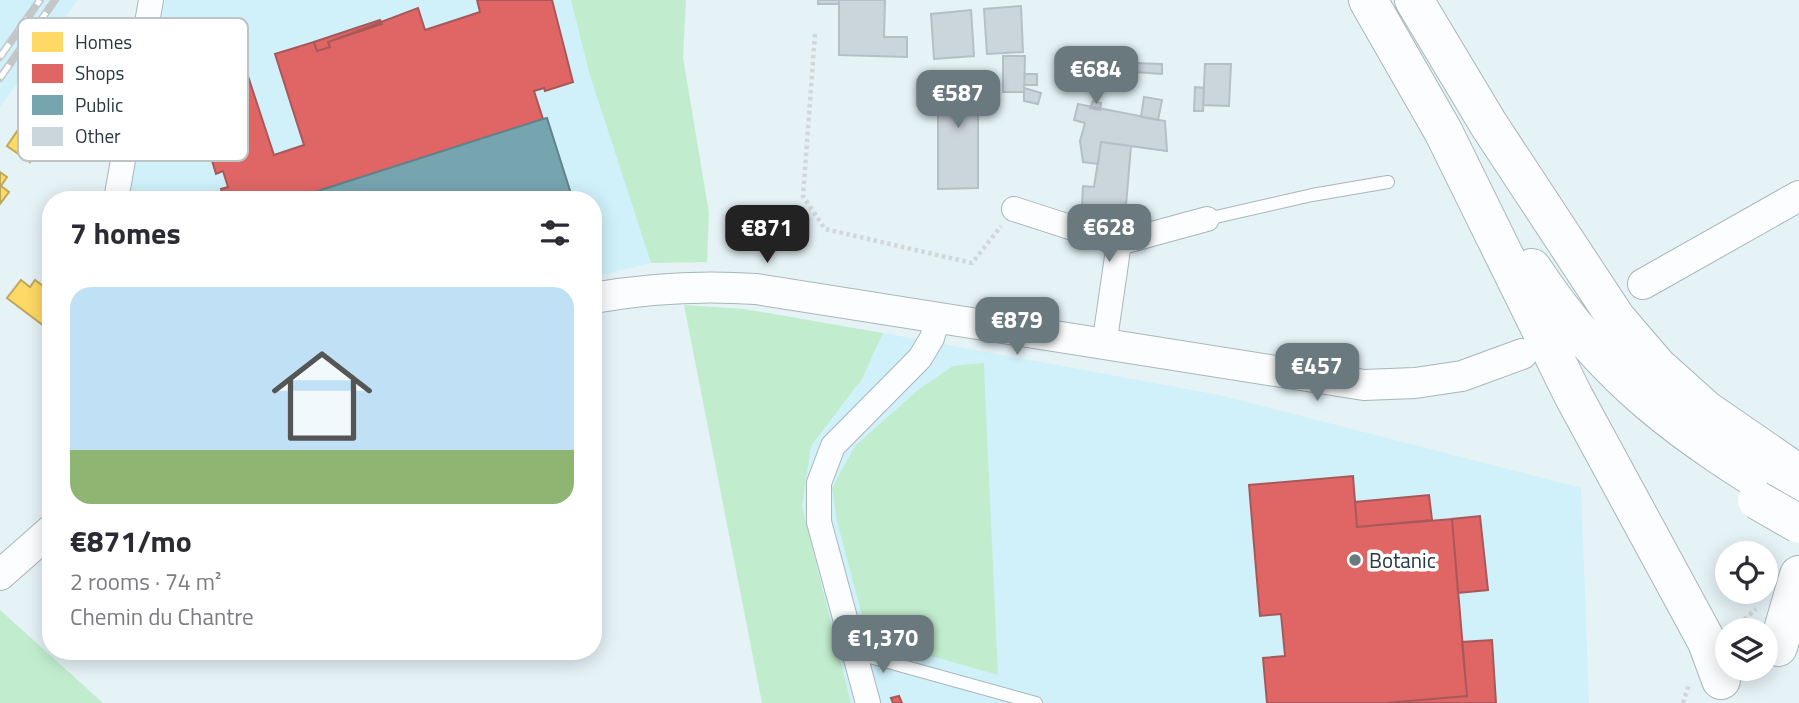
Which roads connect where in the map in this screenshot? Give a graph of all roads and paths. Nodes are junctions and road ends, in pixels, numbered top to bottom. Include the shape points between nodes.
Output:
1 (151, 0) edge
2 (1368, 0) edge
3 (1414, 0) edge
4 (148, 18) edge
5 (815, 34) dead end
6 (1443, 131) junction
7 (123, 161) edge
8 (1388, 182) dead end
9 (118, 191) edge
10 (1799, 196) edge
11 (1014, 209) joint
12 (1208, 219) joint
13 (1119, 243) junction
14 (1643, 284) dead end
15 (602, 296) edge
16 (939, 318) junction
17 (1104, 346) junction
18 (1522, 354) dead end
19 (1778, 476) edge
20 (1799, 505) edge
21 (1799, 524) edge
22 (42, 538) edge
23 (0, 575) edge
24 (1799, 575) edge
25 (1781, 648) edge
26 (855, 659) junction
27 (1721, 684) edge
28 (867, 703) edge
29 (1036, 703) edge

1 - 4 street
2 - 6 main road
3 - 19 main road via 1489,125 1616,318 1658,367
5 - 11 path via 803,196 825,229 972,263
6 - 19 main road via 1567,318 1639,396 1706,447
6 - 27 main road via 1573,395 1707,642
7 - 9 street
8 - 12 lane
10 - 14 street
11 - 13 street
12 - 13 street
13 - 17 street
15 - 16 street via 705,285 845,301
16 - 17 street
16 - 26 street via 920,358 833,446 818,483 818,522
17 - 18 street via 1364,385 1462,376
19 - 20 main road
19 - 21 main road, bridge
22 - 23 street
24 - 25 main road
26 - 28 street
26 - 29 lane via 870,657

